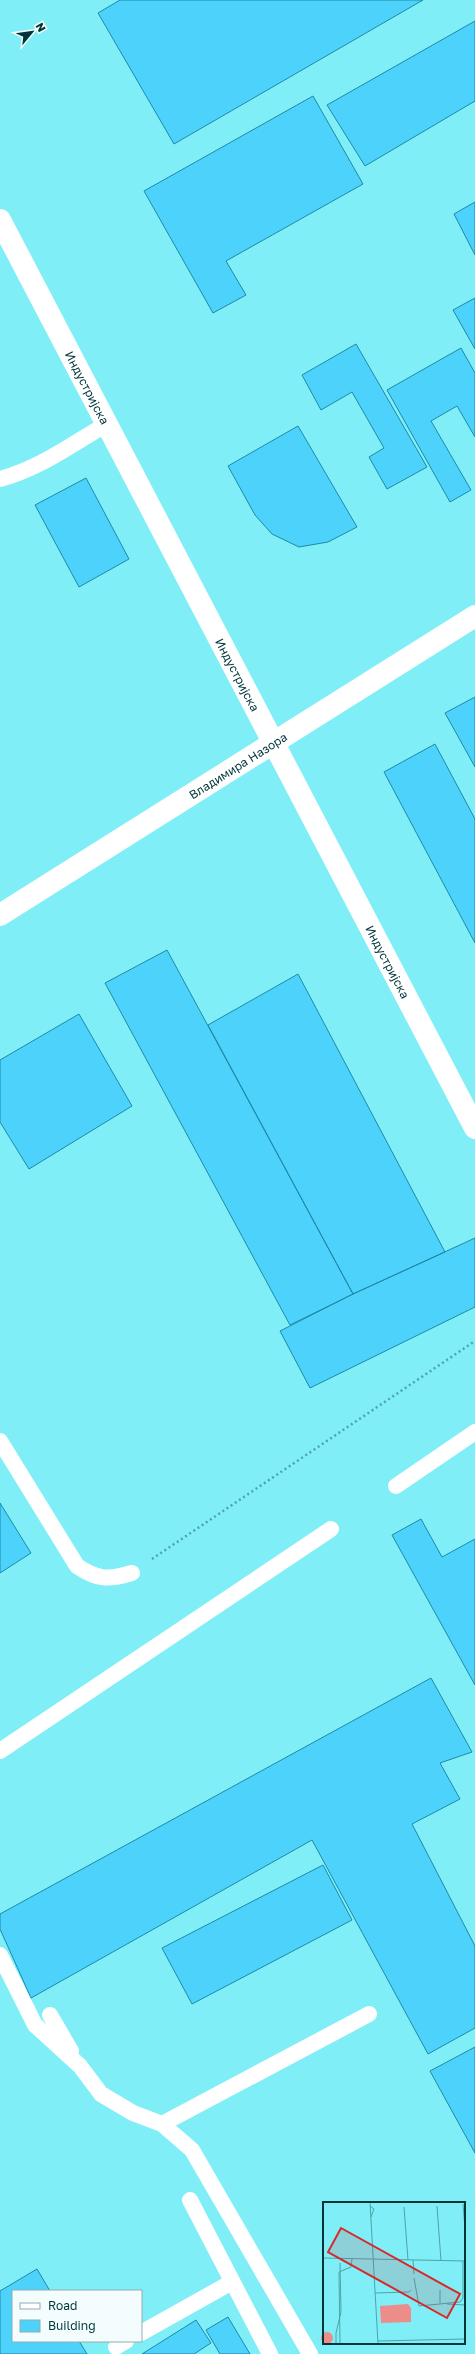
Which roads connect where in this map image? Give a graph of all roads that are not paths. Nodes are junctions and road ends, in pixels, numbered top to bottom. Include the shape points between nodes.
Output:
1 (0, 220) edge
2 (107, 424) junction
3 (0, 479) edge
4 (475, 616) edge
5 (273, 743) junction
6 (0, 915) edge
7 (475, 1128) edge
8 (475, 1432) edge
9 (0, 1441) edge
10 (396, 1486) dead end
11 (331, 1529) dead end
12 (132, 1573) road end
13 (0, 1751) edge
14 (0, 1955) edge
15 (369, 2014) dead end
16 (50, 2015) dead end
17 (80, 2066) junction
18 (162, 2124) junction
19 (190, 2200) dead end
20 (232, 2282) junction
21 (142, 2332) edge
22 (270, 2354) edge
23 (310, 2354) edge

1 - 2 main road, Индустријска
2 - 3 lane via 21,474
2 - 5 main road, Индустријска
4 - 5 main road, Владимира Назора
5 - 6 main road, Владимира Назора
5 - 7 main road, Индустријска
8 - 10 lane
9 - 12 lane via 77,1566 91,1575 111,1579
11 - 13 lane
14 - 17 lane via 35,2025
15 - 18 lane
16 - 17 lane
17 - 18 lane via 101,2094 133,2113
18 - 23 lane via 192,2150
19 - 20 lane
20 - 21 lane
20 - 22 lane

